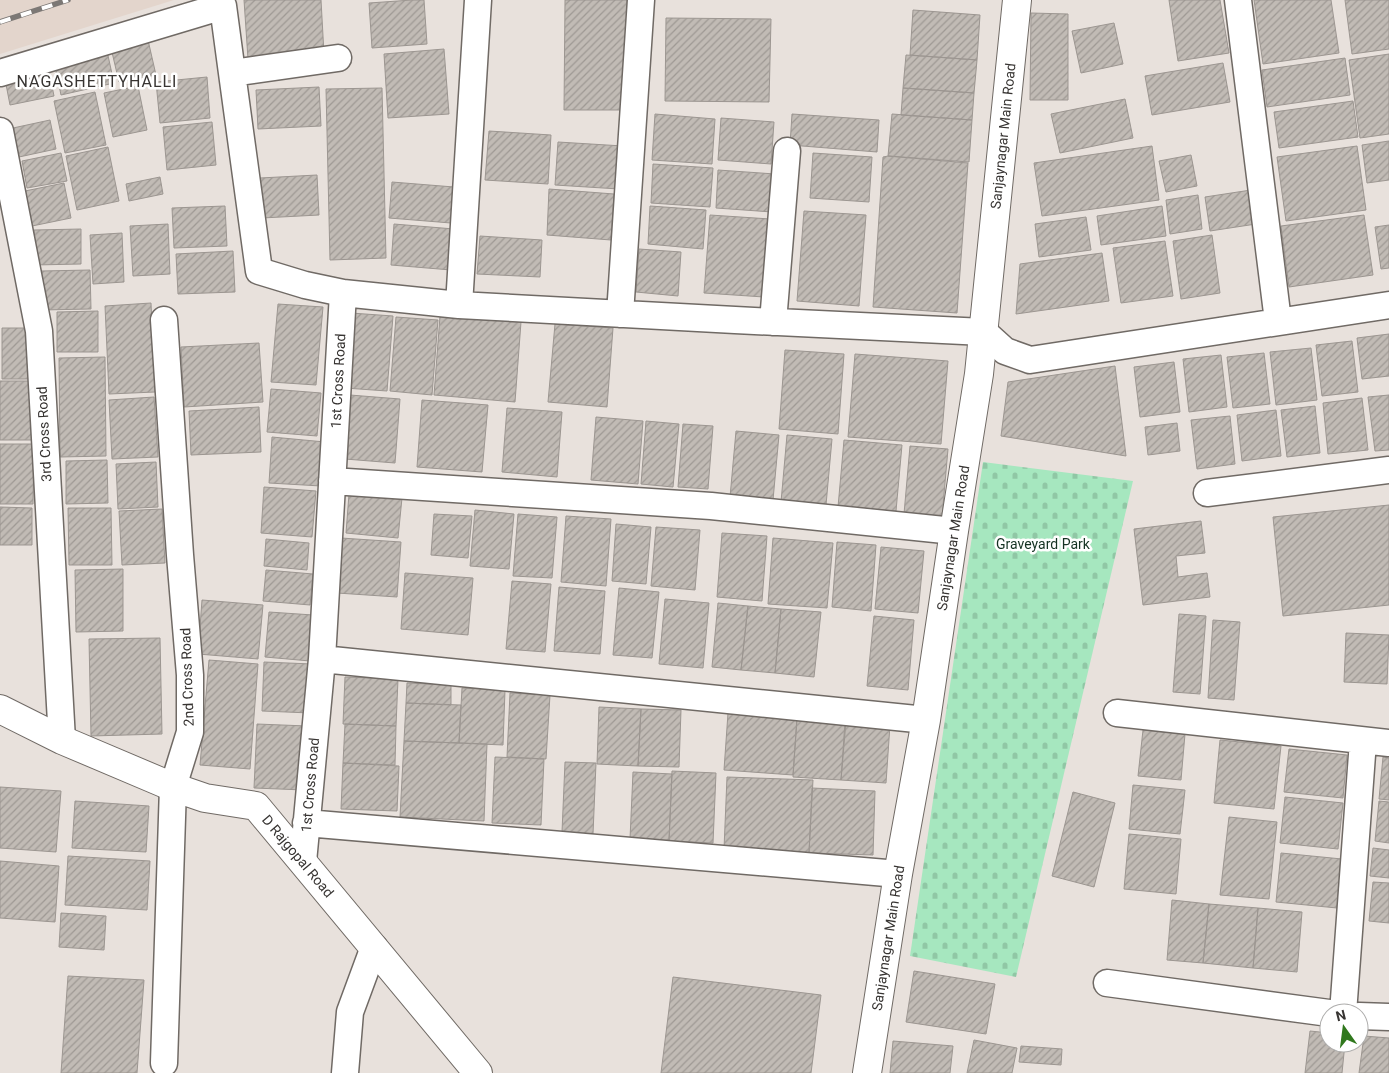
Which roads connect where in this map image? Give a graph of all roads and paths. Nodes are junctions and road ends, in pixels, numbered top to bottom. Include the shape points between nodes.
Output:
1 (478, 0) edge
2 (641, 0) edge
3 (1017, 0) edge
4 (1238, 0) edge
5 (338, 58) dead end
6 (0, 73) edge
7 (232, 73) junction
8 (0, 131) edge
9 (787, 151) dead end
10 (343, 293) junction
11 (459, 305) junction
12 (1389, 305) edge
13 (620, 314) junction
14 (164, 320) dead end
15 (1278, 321) junction
16 (773, 322) junction
17 (984, 332) junction
18 (1389, 470) edge
19 (332, 481) junction
20 (1207, 493) dead end
21 (954, 532) junction
22 (322, 659) junction
23 (0, 709) edge
24 (1117, 714) dead end
25 (926, 720) junction
26 (62, 740) junction
27 (1363, 741) junction
28 (1389, 743) edge
29 (172, 787) junction
30 (306, 823) junction
31 (303, 862) junction
32 (898, 874) junction
33 (374, 948) junction
34 (1107, 983) dead end
35 (1343, 1003) edge
36 (1319, 1012) edge
37 (1369, 1016) edge
38 (1389, 1017) edge
39 (164, 1063) dead end
40 (345, 1073) edge
41 (478, 1073) edge
42 (867, 1073) edge

1 - 11 street
2 - 13 street
3 - 17 street, Sanjaynagar Main Road
4 - 15 street
5 - 7 street
6 - 7 street via 223,6
7 - 10 street via 259,271
8 - 26 street, 3rd Cross Road via 39,332
9 - 16 street
10 - 11 street
10 - 19 street, 1st Cross Road
11 - 13 street
12 - 15 street
13 - 16 street
14 - 29 street, 2nd Cross Road via 190,675 190,732
15 - 17 street via 1030,360 1005,351
16 - 17 street
17 - 21 street, Sanjaynagar Main Road
18 - 20 street
19 - 21 street via 711,506
19 - 22 street, 1st Cross Road
21 - 25 street, Sanjaynagar Main Road
22 - 25 street
22 - 30 street, 1st Cross Road
23 - 26 street, D Rajgopal Road
24 - 27 street
25 - 32 street, Sanjaynagar Main Road
26 - 29 street, D Rajgopal Road
27 - 28 street
27 - 35 street
29 - 31 street, D Rajgopal Road via 205,798 256,806
29 - 39 street, 2nd Cross Road
30 - 31 street, 1st Cross Road
30 - 32 street
31 - 33 street, D Rajgopal Road
32 - 42 street, Sanjaynagar Main Road
33 - 40 street via 350,1012
33 - 41 street, D Rajgopal Road
34 - 36 street
37 - 38 street

